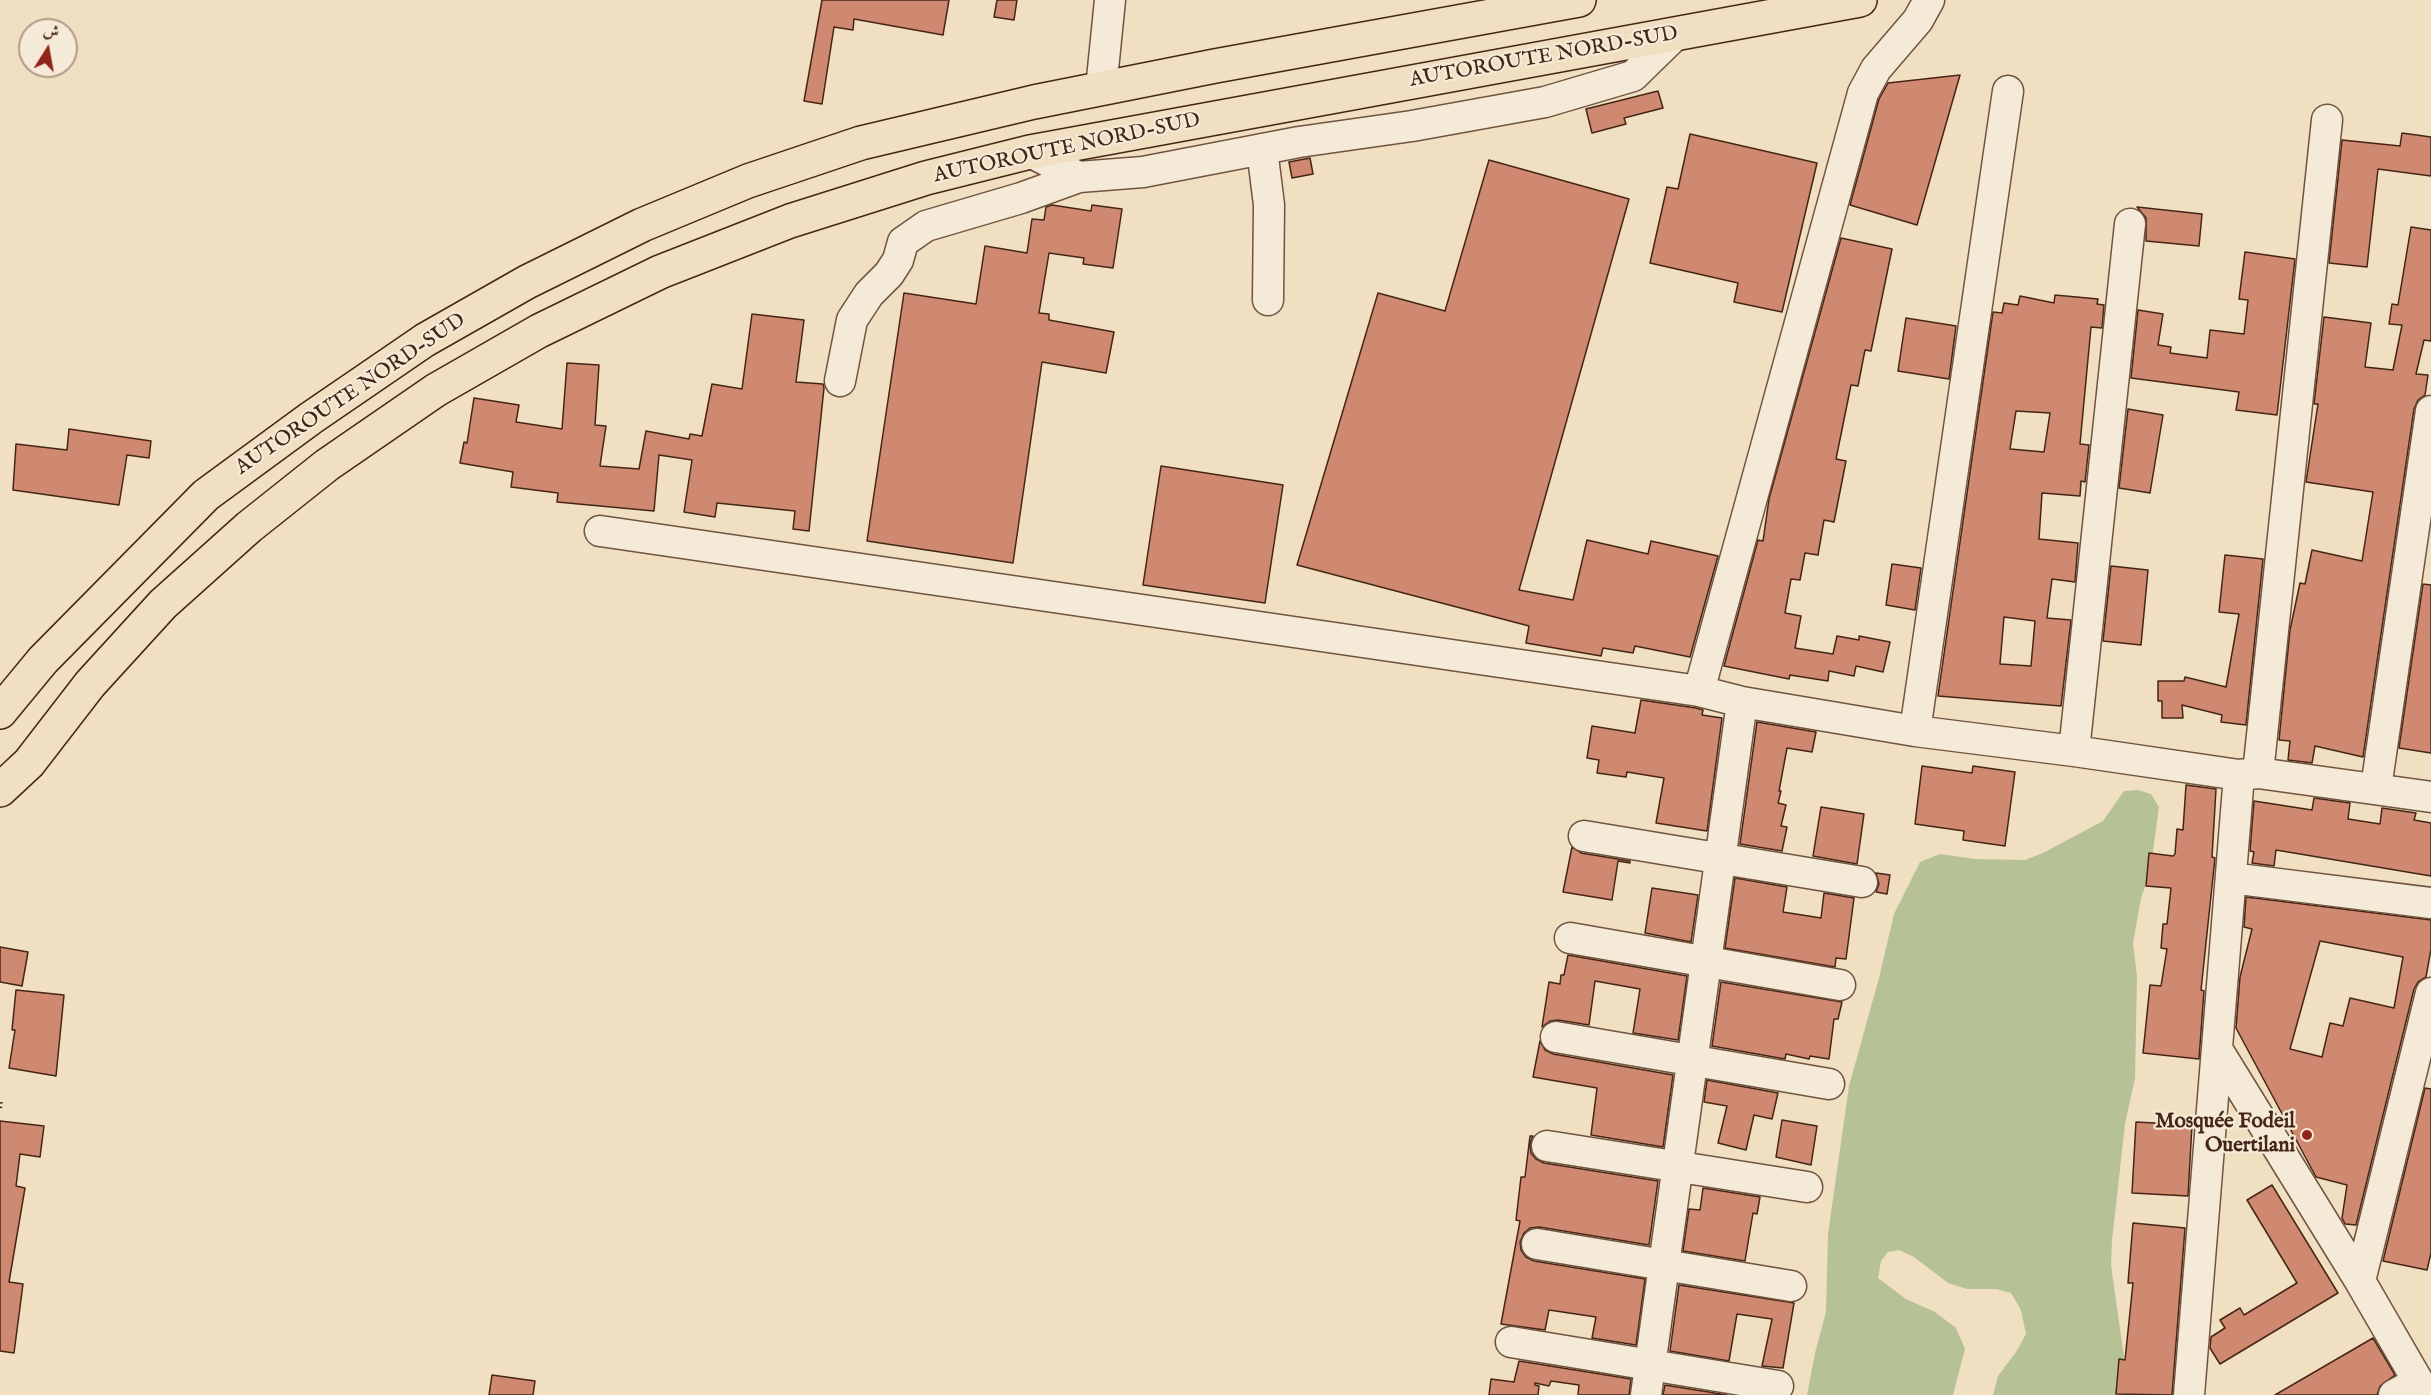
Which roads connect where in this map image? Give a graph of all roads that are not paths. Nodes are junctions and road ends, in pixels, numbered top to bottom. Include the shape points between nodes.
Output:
1 (1110, 0) edge
2 (1580, 0) edge
3 (1860, 0) edge
4 (1929, 0) edge
5 (1676, 33) junction
6 (1101, 89) junction
7 (2007, 91) dead end
8 (2328, 120) dead end
9 (1262, 149) junction
10 (1030, 152) junction
11 (1078, 177) junction
12 (2130, 224) dead end
13 (1268, 300) dead end
14 (840, 381) dead end
15 (2431, 411) edge
16 (600, 531) dead end
17 (1699, 691) junction
18 (1742, 702) junction
19 (0, 712) edge
20 (1915, 731) junction
21 (2074, 751) junction
22 (2248, 774) junction
23 (2376, 788) junction
24 (0, 790) edge
25 (2431, 796) edge
26 (1584, 836) dead end
27 (1722, 858) junction
28 (2230, 878) junction
29 (1862, 882) dead end
30 (2431, 903) edge
31 (1570, 938) dead end
32 (1707, 963) junction
33 (1840, 985) dead end
34 (2431, 993) edge
35 (1556, 1037) dead end
36 (2217, 1049) junction
37 (1693, 1061) junction
38 (1829, 1084) dead end
39 (1547, 1146) dead end
40 (1678, 1166) junction
41 (1807, 1187) dead end
42 (1537, 1244) dead end
43 (1665, 1264) junction
44 (2360, 1281) junction
45 (1791, 1286) dead end
46 (1511, 1342) dead end
47 (1650, 1366) junction
48 (1778, 1386) dead end
49 (2413, 1390) edge
50 (1646, 1395) edge
51 (2189, 1395) edge

1 - 6 street
2 - 6 highway, AUTOROUTE NORD-SUD
3 - 5 highway, AUTOROUTE NORD-SUD
4 - 17 street via 1918,20 1876,69 1863,93
5 - 9 street via 1633,76 1545,102
5 - 10 highway, AUTOROUTE NORD-SUD
6 - 19 highway, AUTOROUTE NORD-SUD via 861,143 748,181 642,225 527,282 425,340 206,495 43,660
7 - 20 street
8 - 22 street
9 - 11 street via 1143,172
9 - 13 street via 1269,205
10 - 11 street
10 - 24 highway, AUTOROUTE NORD-SUD via 926,178 790,221 660,272 539,331 436,390 327,465 249,527 163,604 90,684 29,763
11 - 14 street via 926,226 903,242 889,274 869,294 852,320
12 - 21 street
15 - 23 street
16 - 17 street
17 - 18 street
18 - 20 street
18 - 27 street
20 - 21 street
21 - 22 street
22 - 23 street
22 - 28 street
23 - 25 street
26 - 27 street
27 - 29 street
27 - 32 street
28 - 30 street
28 - 36 street
31 - 32 street
32 - 33 street
32 - 37 street
34 - 44 street
35 - 37 street
36 - 44 street
36 - 51 street
37 - 38 street
37 - 40 street
39 - 40 street
40 - 41 street
40 - 43 street
42 - 43 street
43 - 45 street
43 - 47 street
44 - 49 street
46 - 47 street
47 - 48 street
47 - 50 street

